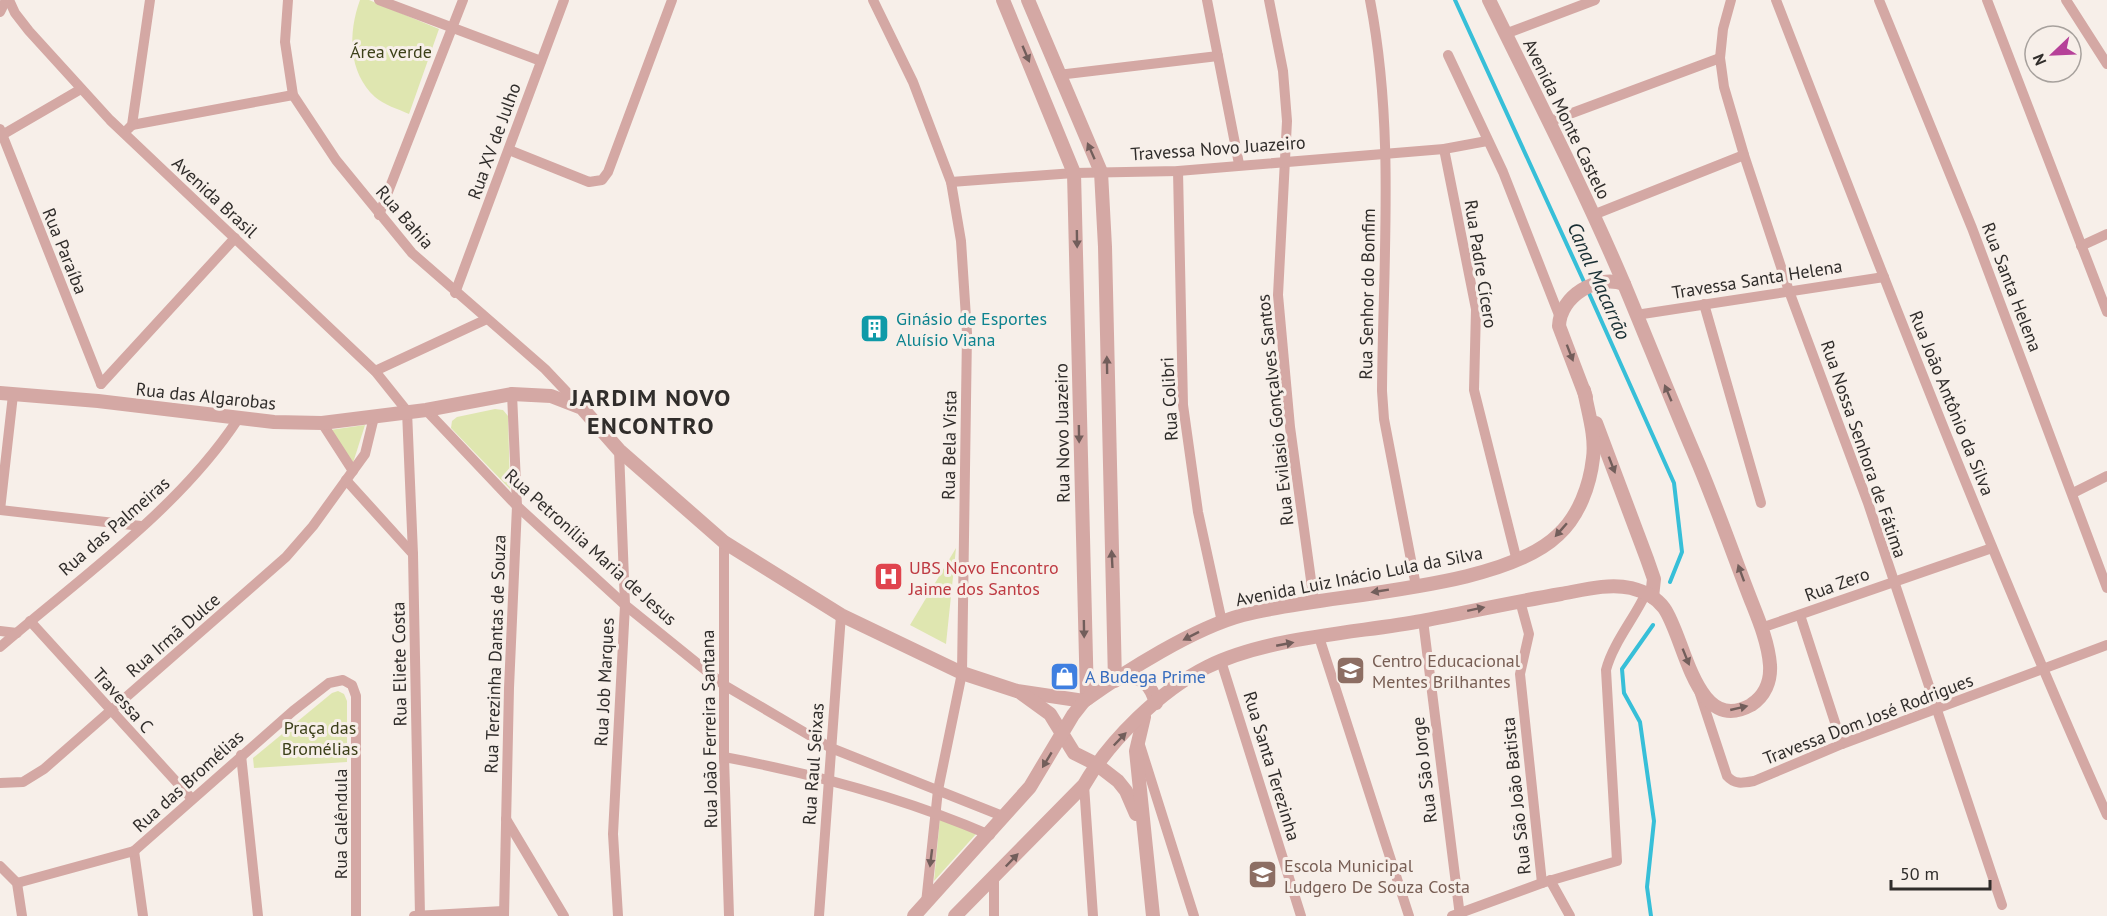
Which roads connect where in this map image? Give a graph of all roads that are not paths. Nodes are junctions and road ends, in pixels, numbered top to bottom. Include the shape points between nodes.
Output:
1 (7, 0) edge
2 (150, 0) edge
3 (288, 0) edge
4 (379, 0) edge
5 (463, 0) edge
6 (564, 0) edge
7 (672, 0) edge
8 (873, 0) edge
9 (1003, 0) edge
10 (1028, 0) edge
11 (1207, 0) edge
12 (1269, 0) edge
13 (1370, 0) edge
14 (1489, 0) edge
15 (1595, 0) edge
16 (1731, 0) edge
17 (1776, 0) edge
18 (1879, 0) edge
19 (1987, 0) edge
20 (2066, 0) edge
21 (0, 12) edge
22 (453, 27) junction
23 (1505, 34) junction
24 (1448, 54) dead end
25 (1218, 56) junction
26 (1720, 58) junction
27 (542, 61) junction
28 (2107, 64) edge
29 (1058, 75) junction
30 (81, 89) junction
31 (292, 95) junction
32 (1548, 122) junction
33 (132, 125) junction
34 (1, 132) edge
35 (124, 134) junction
36 (1487, 141) junction
37 (1444, 149) junction
38 (509, 150) junction
39 (1386, 154) junction
40 (1744, 155) junction
41 (1287, 160) junction
42 (1239, 164) junction
43 (1178, 171) junction
44 (1101, 172) junction
45 (1074, 173) junction
46 (951, 182) junction
47 (379, 215) junction
48 (1593, 215) junction
49 (2107, 234) edge
50 (235, 238) junction
51 (2081, 246) junction
52 (1611, 255) junction
53 (1884, 277) junction
54 (1600, 283) junction
55 (1624, 284) junction
56 (1789, 291) junction
57 (455, 293) junction
58 (1704, 304) junction
59 (2107, 312) edge
60 (1559, 315) junction
61 (1636, 315) junction
62 (487, 319) junction
63 (375, 371) junction
64 (100, 384) junction
65 (1584, 390) junction
66 (7, 394) edge
67 (512, 394) junction
68 (98, 401) junction
69 (582, 408) junction
70 (426, 410) junction
71 (407, 411) junction
72 (374, 417) junction
73 (238, 419) junction
74 (322, 423) junction
75 (619, 450) junction
76 (350, 476) junction
77 (2107, 476) edge
78 (2073, 493) junction
79 (1761, 503) dead end
80 (517, 506) junction
81 (0, 510) edge
82 (141, 526) junction
83 (724, 542) junction
84 (1992, 548) junction
85 (413, 554) junction
86 (1517, 561) junction
87 (1892, 582) junction
88 (1416, 586) junction
89 (2107, 588) edge
90 (1651, 597) junction
91 (1520, 600) junction
92 (1314, 602) junction
93 (625, 605) junction
94 (841, 615) junction
95 (1800, 615) junction
96 (1423, 620) junction
97 (30, 621) junction
98 (1222, 622) junction
99 (1761, 628) junction
100 (0, 631) edge
101 (16, 633) junction
102 (1319, 637) junction
103 (2107, 645) edge
104 (0, 647) edge
105 (1221, 661) junction
106 (2042, 669) junction
107 (962, 673) junction
108 (1120, 678) junction
109 (724, 685) junction
110 (1698, 690) junction
111 (1017, 691) junction
112 (356, 696) joint
113 (1086, 700) junction
114 (1151, 707) junction
115 (1935, 710) junction
116 (111, 711) junction
117 (1063, 731) junction
118 (1137, 736) junction
119 (1842, 744) junction
120 (831, 747) junction
121 (241, 755) junction
122 (724, 757) junction
123 (1096, 764) junction
124 (829, 780) junction
125 (0, 783) edge
126 (1084, 785) junction
127 (938, 790) junction
128 (192, 800) junction
129 (936, 812) junction
130 (2107, 815) edge
131 (1005, 817) junction
132 (506, 819) junction
133 (990, 835) junction
134 (1144, 839) junction
135 (134, 851) junction
136 (0, 866) edge
137 (994, 879) junction
138 (1546, 881) junction
139 (17, 883) junction
140 (926, 904) junction
141 (2002, 905) dead end
142 (503, 914) edge
143 (1457, 915) edge
144 (22, 916) edge
145 (143, 916) edge
146 (258, 916) edge
147 (356, 916) edge
148 (413, 916) edge
149 (420, 916) edge
150 (564, 916) edge
151 (618, 916) edge
152 (729, 916) edge
153 (819, 916) edge
154 (914, 916) edge
155 (956, 916) edge
156 (994, 916) edge
157 (1093, 916) edge
158 (1154, 916) edge
159 (1194, 916) edge
160 (1302, 916) edge
161 (1409, 916) edge
162 (1570, 916) edge

1 - 21 street
1 - 30 street, Avenida Brasil
2 - 33 street
3 - 31 street, Rua Bahia via 285,42
4 - 22 street
5 - 22 street
6 - 27 street, Rua XV de Julho
7 - 38 street via 608,172 598,182 589,182
8 - 46 street, Rua Bela Vista via 912,82
9 -> 45 street, Rua Novo Juazeiro
10 - 29 street
11 - 25 street
12 - 41 street, Rua Evilasio Gonçalves Santos via 1283,71
13 - 39 street, Rua Senhor do Bonfim
14 - 23 street, Avenida Monte Castelo
15 - 23 street
16 - 26 street, Rua Nossa Senhora de Fátima
17 - 53 street, Rua João Antônio da Silva
18 - 78 street, Rua Santa Helena via 1972,228
19 - 51 street
20 - 28 street
22 - 27 street
22 - 47 street
23 - 32 street, Avenida Monte Castelo
24 - 36 street
25 - 29 street
25 - 42 street
26 - 32 street
26 - 40 street, Rua Nossa Senhora de Fátima via 1724,87
27 - 38 street, Rua XV de Julho
44 -> 29 street
30 - 34 street
30 - 35 street, Avenida Brasil
31 - 33 street
31 - 47 street, Rua Bahia
32 - 48 street, Avenida Monte Castelo
33 - 35 street
34 - 64 street, Rua Paraíba
35 - 50 street, Avenida Brasil
36 - 37 street, Travessa Novo Juazeiro
36 - 60 street
37 - 39 street, Travessa Novo Juazeiro
37 - 86 street, Rua Padre Cícero via 1476,309 1474,390
38 - 57 street, Rua XV de Julho
39 - 41 street, Travessa Novo Juazeiro
39 - 88 street, Rua Senhor do Bonfim via 1382,391
40 - 48 street
40 - 56 street, Rua Nossa Senhora de Fátima
41 - 42 street, Travessa Novo Juazeiro
41 - 92 street, Rua Evilasio Gonçalves Santos via 1278,295 1290,427
42 - 43 street, Travessa Novo Juazeiro
43 - 44 street, Travessa Novo Juazeiro
43 - 98 street, Rua Colibri via 1183,405 1198,512
44 - 45 street, Travessa Novo Juazeiro
108 -> 44 street
45 - 46 street, Travessa Novo Juazeiro
45 -> 113 street, Rua Novo Juazeiro
46 - 107 street, Rua Bela Vista via 962,241 967,333
47 - 57 street, Rua Bahia
48 - 52 street, Avenida Monte Castelo
49 - 51 street
50 - 63 street, Avenida Brasil
50 - 64 street
51 - 59 street
52 - 54 street via 1610,272
52 - 55 street, Avenida Monte Castelo
53 - 56 street, Travessa Santa Helena
53 - 84 street, Rua João Antônio da Silva
54 - 55 street
54 - 60 street via 1574,293
55 - 61 street, Avenida Monte Castelo
56 - 58 street, Travessa Santa Helena
56 - 87 street, Rua Nossa Senhora de Fátima via 1868,503
57 - 62 street, Rua Bahia
58 - 61 street, Travessa Santa Helena
58 - 79 street
60 -> 65 street via 1559,326
99 -> 61 street, Avenida Monte Castelo via 1720,517
62 - 63 street
62 - 69 street, Rua Bahia via 545,369
63 - 71 street, Avenida Brasil
64 - 68 street
65 -> 86 street, Avenida Luiz Inácio Lula da Silva via 1594,449 1579,507 1558,536
65 -> 90 street via 1654,579
66 - 68 street, Rua das Algarobas
66 - 81 street
67 - 69 street, Rua das Algarobas via 551,396
67 - 70 street, Rua das Algarobas
67 - 80 street, Rua Terezinha Dantas de Souza
68 - 73 street, Rua das Algarobas
69 - 75 street
70 - 71 street, Rua das Algarobas
70 - 80 street, Rua Petronília Maria de Jesus
71 - 72 street, Rua das Algarobas
71 - 85 street, Rua Eliete Costa
72 - 74 street, Rua das Algarobas
72 - 76 street, Rua Irmã Dulce via 365,454
73 - 74 street, Rua das Algarobas
73 - 82 street, Rua das Palmeiras via 206,464
74 - 76 street
75 - 83 street
75 - 93 street, Rua Job Marques
76 - 85 street
76 - 116 street, Rua Irmã Dulce via 286,557
77 - 78 street
78 - 89 street, Rua Santa Helena
80 - 93 street, Rua Petronília Maria de Jesus
80 - 132 street, Rua Terezinha Dantas de Souza
81 - 82 street
82 - 97 street, Rua das Palmeiras
83 - 94 street
83 - 109 street, Rua João Ferreira Santana
84 - 87 street, Rua Zero
84 - 106 street, Rua João Antônio da Silva
85 - 149 street, Rua Eliete Costa
86 - 88 street, Avenida Luiz Inácio Lula da Silva
87 - 95 street, Rua Zero
87 - 115 street, Rua Nossa Senhora de Fátima
88 -> 92 street, Avenida Luiz Inácio Lula da Silva
90 - 91 street via 1629,588 1610,587
90 -> 110 street via 1673,624
90 - 138 street via 1610,656 1606,670 1618,857 1610,864
96 -> 91 street
91 - 138 street, Rua São João Batista via 1529,634 1520,674
92 - 98 street, Avenida Luiz Inácio Lula da Silva
93 - 109 street, Rua Petronília Maria de Jesus
93 - 151 street, Rua Job Marques via 613,834
94 - 107 street
94 - 120 street, Rua Raul Seixas
95 - 99 street, Rua Zero
95 - 119 street
96 - 102 street
96 - 143 street, Rua São Jorge
97 - 101 street, Rua das Palmeiras
97 - 116 street, Travessa C
98 -> 108 street, Avenida Luiz Inácio Lula da Silva
110 -> 99 street, Avenida Monte Castelo via 1708,701 1727,710 1757,700 1770,675
100 - 101 street
101 - 104 street, Rua das Palmeiras
105 -> 102 street
102 - 161 street
103 - 106 street, Travessa Dom José Rodrigues
105 - 114 street via 1189,678
105 - 160 street, Rua Santa Terezinha
106 - 115 street, Travessa Dom José Rodrigues
106 - 130 street, Rua João Antônio da Silva
107 - 111 street
107 - 127 street, Rua Bela Vista
108 - 113 street, Avenida Luiz Inácio Lula da Silva
108 - 114 street via 1140,678 1148,684
109 - 120 street, Rua Petronília Maria de Jesus
109 - 122 street, Rua João Ferreira Santana
110 - 119 street, Travessa Dom José Rodrigues via 1732,781 1754,781
111 - 113 street
111 - 117 street via 1050,714
112 - 121 street, Rua das Bromélias via 352,685 343,680 329,683
112 - 147 street, Rua Calêndula
113 - 117 street, Avenida Luiz Inácio Lula da Silva
114 - 118 street
123 -> 114 street
115 - 119 street, Travessa Dom José Rodrigues
115 - 141 street, Rua Nossa Senhora de Fátima
116 - 125 street, Rua Irmã Dulce via 33,778
116 - 128 street, Travessa C
117 - 123 street via 1074,753
117 -> 131 street, Avenida Luiz Inácio Lula da Silva via 1030,787
118 - 134 street
118 - 159 street
120 - 124 street, Rua Raul Seixas
120 - 127 street, Rua Petronília Maria de Jesus
121 - 128 street, Rua das Bromélias
121 - 146 street
122 - 124 street
122 - 152 street, Rua João Ferreira Santana
123 - 126 street
123 - 134 street via 1126,791
124 - 129 street
124 - 153 street, Rua Raul Seixas
137 -> 126 street
126 - 157 street
127 - 129 street, Rua Bela Vista
127 - 131 street, Rua Petronília Maria de Jesus
128 - 135 street, Rua das Bromélias
129 - 133 street
129 -> 140 street, Rua Bela Vista
131 - 133 street, Avenida Luiz Inácio Lula da Silva
132 - 142 street, Rua Terezinha Dantas de Souza
132 - 150 street
133 - 140 street, Avenida Luiz Inácio Lula da Silva
134 - 158 street
135 - 139 street, Rua das Bromélias
135 - 145 street
136 - 139 street
137 - 155 street
137 - 156 street
138 - 143 street
138 - 162 street, Rua São João Batista
139 - 144 street
140 - 154 street, Avenida Luiz Inácio Lula da Silva
142 - 149 street
148 - 149 street

